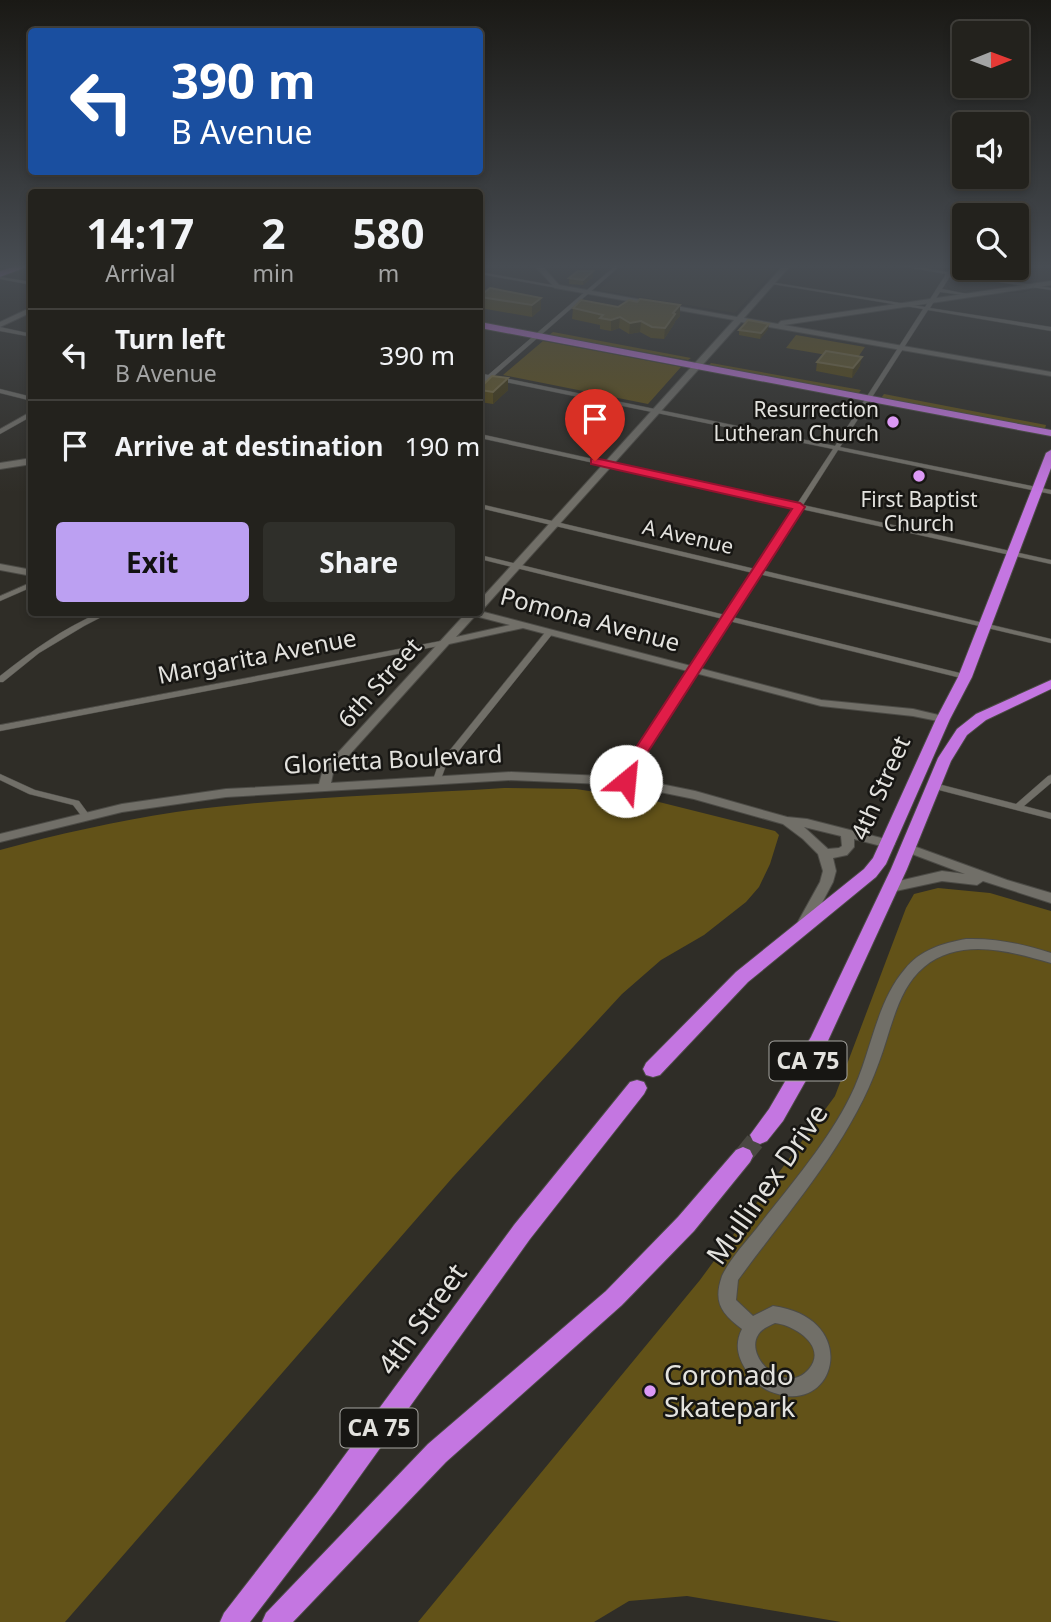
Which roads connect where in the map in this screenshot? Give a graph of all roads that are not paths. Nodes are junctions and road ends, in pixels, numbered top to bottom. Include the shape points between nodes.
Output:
1 (530, 342) edge
2 (592, 342) edge
3 (718, 342) edge
4 (868, 342) edge
5 (906, 342) edge
6 (902, 348) junction
7 (700, 362) junction
8 (1051, 374) edge
9 (483, 376) edge
10 (488, 377) junction
11 (483, 382) edge
12 (0, 391) edge
13 (872, 394) junction
14 (28, 398) edge
15 (656, 411) junction
16 (28, 415) edge
17 (1051, 424) edge
18 (0, 432) edge
19 (1051, 433) edge
20 (483, 437) edge
21 (837, 448) junction
22 (1051, 453) edge
23 (28, 462) edge
24 (608, 464) junction
25 (0, 466) edge
26 (1037, 489) junction
27 (1051, 492) edge
28 (483, 507) edge
29 (800, 507) junction
30 (554, 523) junction
31 (1012, 553) junction
32 (483, 558) edge
33 (1051, 562) edge
34 (515, 566) junction
35 (0, 567) edge
36 (28, 572) edge
37 (757, 572) junction
38 (28, 586) edge
39 (0, 599) edge
40 (483, 603) edge
41 (483, 615) edge
42 (99, 616) edge
43 (469, 616) edge
44 (727, 618) junction
45 (522, 625) junction
46 (986, 626) junction
47 (550, 632) junction
48 (1051, 641) edge
49 (446, 642) junction
50 (694, 670) junction
51 (965, 677) junction
52 (0, 680) edge
53 (1051, 684) edge
54 (943, 719) junction
55 (0, 728) edge
56 (0, 777) edge
57 (1051, 778) edge
58 (438, 780) junction
59 (626, 781) junction
60 (324, 786) junction
61 (942, 788) dead end
62 (1018, 807) junction
63 (86, 816) junction
64 (1051, 816) edge
65 (787, 821) junction
66 (847, 834) junction
67 (0, 838) edge
68 (889, 844) junction
69 (908, 848) junction
70 (827, 854) junction
71 (1002, 883) junction
72 (891, 887) junction
73 (1051, 898) edge
74 (801, 929) junction
75 (1051, 958) edge
76 (653, 1069) dead end
77 (637, 1088) dead end
78 (760, 1135) tunnel mouth
79 (743, 1156) tunnel mouth
80 (753, 1326) junction
81 (233, 1622) edge
82 (275, 1622) edge

1 - 10 street
2 - 7 highway
3 - 7 street
4 - 6 street
5 - 6 street
6 - 8 street
6 - 13 street
7 - 13 highway
7 - 15 street
9 - 10 street
10 - 11 street
10 - 15 street
12 - 14 street
13 - 17 highway
13 - 19 highway
13 - 21 street
15 - 21 street
15 - 24 street
16 - 18 street
20 - 24 street
21 - 26 street
21 - 29 street
22 - 26 highway, 4th Street
23 - 25 street
24 - 29 street
24 - 30 street
26 - 27 street
26 - 31 highway, 4th Street
28 - 30 street, A Avenue
29 - 31 street
29 - 37 street
30 - 34 street
30 - 37 street, A Avenue
31 - 33 street
31 - 46 highway, 4th Street
32 - 34 street
34 - 40 street
34 - 44 street
35 - 36 street
37 - 44 street
37 - 46 street, A Avenue
38 - 39 street
41 - 45 street, Pomona Avenue
42 - 52 street via 36,651
43 - 49 street, 6th Street
44 - 50 street
44 - 51 street
45 - 47 street, Pomona Avenue
45 - 49 street, Margarita Avenue
46 - 48 street, A Avenue
46 - 51 highway, 4th Street
47 - 50 street, Pomona Avenue
47 - 58 street via 442,767
49 - 55 street, Margarita Avenue
49 - 60 street, 6th Street via 327,772
50 - 54 street, Pomona Avenue via 844,708 915,712
50 - 59 street
51 - 54 highway, 4th Street
53 - 69 highway, CA 75 via 981,717 962,732 943,761
54 - 68 highway, 4th Street
56 - 63 street via 32,792 76,803
57 - 62 street
58 - 59 street, Glorietta Boulevard via 531,776
58 - 60 street, Glorietta Boulevard
59 - 65 street, Glorietta Boulevard
60 - 63 street, Glorietta Boulevard via 179,799
61 - 62 street
62 - 64 street
63 - 67 street, Glorietta Boulevard
65 - 66 street, Glorietta Boulevard
65 - 70 street, Glorietta Boulevard
66 - 68 street, Glorietta Boulevard
66 - 70 street via 848,847 843,852
68 - 74 highway, 4th Street via 870,873
69 - 71 street
69 - 72 highway, 4th Street / CA 75
70 - 74 street via 828,880
71 - 72 street via 942,876
71 - 73 street
72 - 78 highway, 4th Street / CA 75 via 819,1040
74 - 76 highway, 4th Street via 742,977
75 - 80 street, Mullinex Drive via 1010,945 978,943 946,949 910,971 850,1111 731,1276 726,1302
77 - 81 highway, 4th Street / CA 75 via 522,1232
79 - 82 highway, CA 75 via 686,1224 614,1298 437,1453
80 - 80 street via 746,1347 748,1359 762,1378 784,1388 797,1388 817,1374 822,1350 810,1327 774,1314

